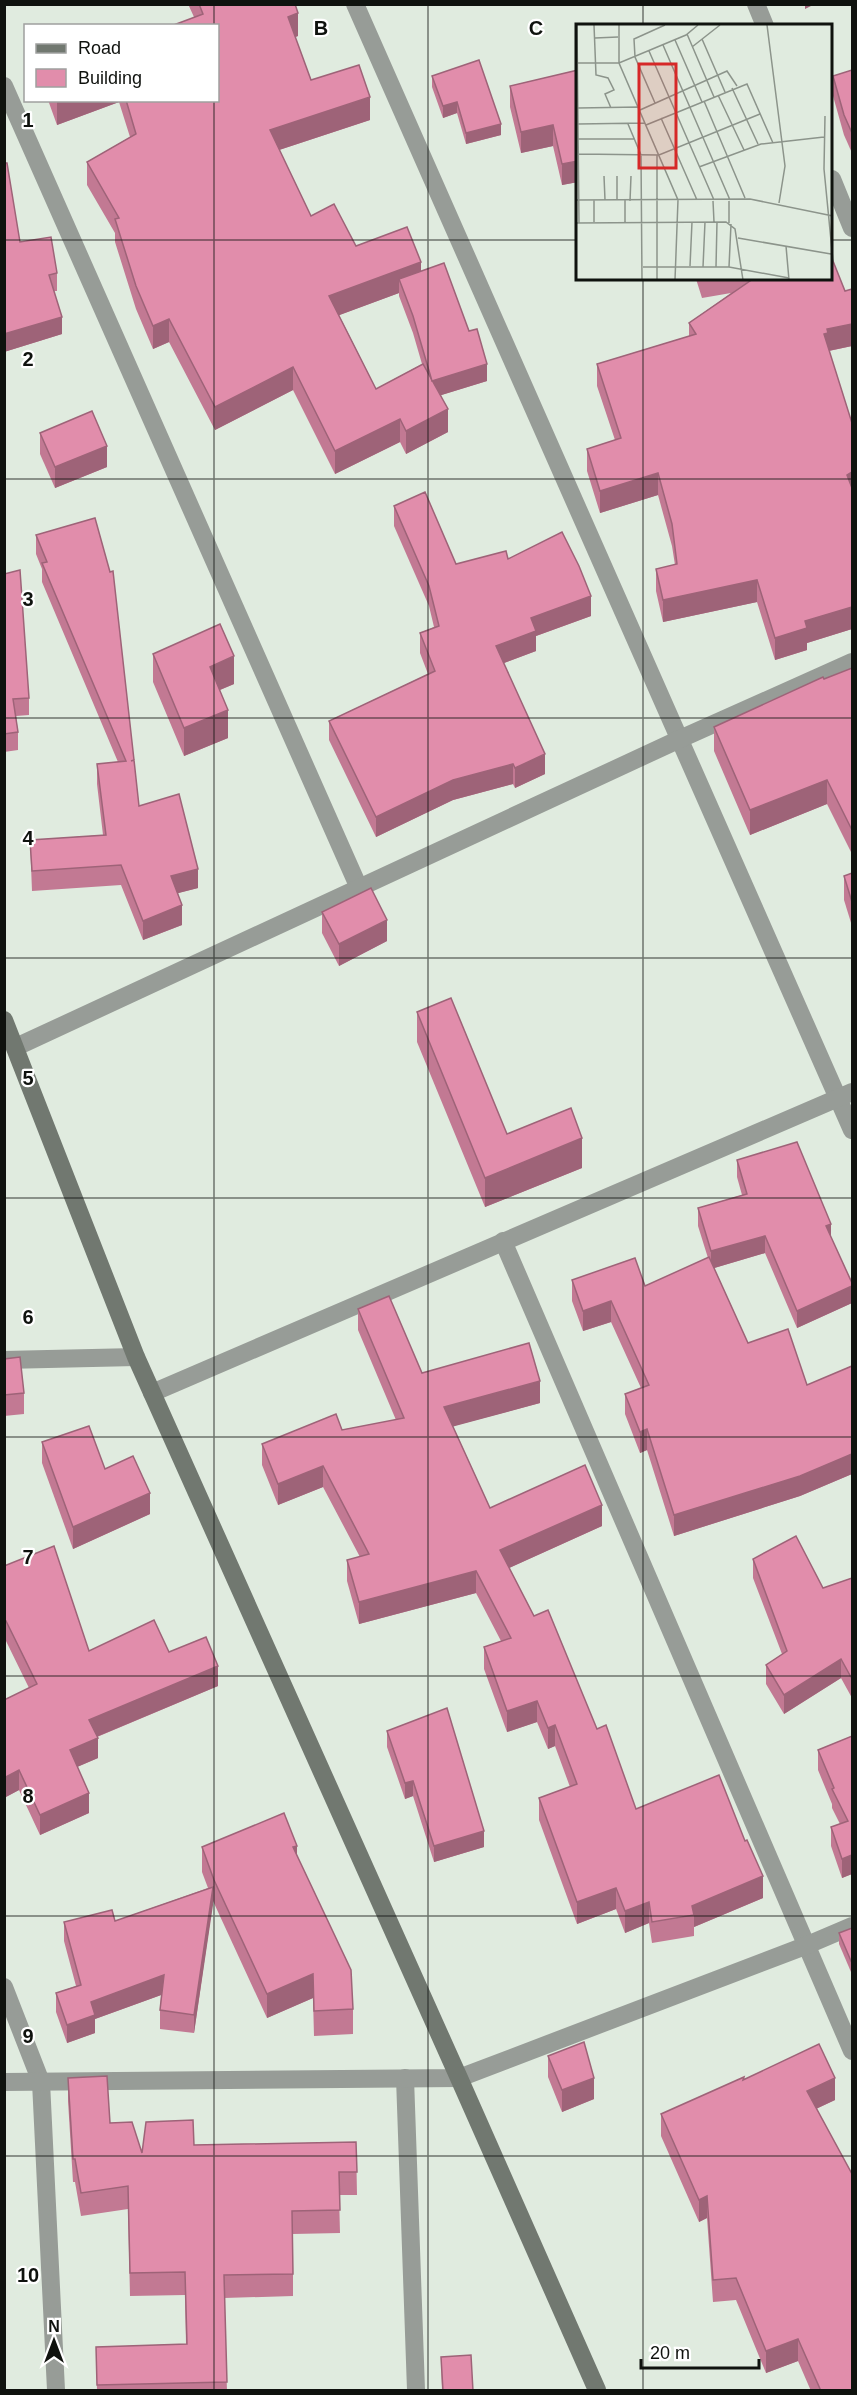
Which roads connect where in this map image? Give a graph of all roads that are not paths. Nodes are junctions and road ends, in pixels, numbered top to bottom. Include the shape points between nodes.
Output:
1 (355, 4) edge
2 (756, 4) edge
3 (764, 24) edge
4 (4, 86) edge
5 (833, 184) edge
6 (852, 228) edge
7 (852, 662) edge
8 (680, 739) junction
9 (359, 888) junction
10 (4, 1020) edge
11 (15, 1047) junction
12 (845, 1095) edge
13 (852, 1130) edge
14 (503, 1241) junction
15 (135, 1357) junction
16 (4, 1360) edge
17 (152, 1393) junction
18 (852, 1926) edge
19 (805, 1946) junction
20 (4, 1987) edge
21 (852, 2051) edge
22 (405, 2078) junction
23 (459, 2078) junction
24 (4, 2082) edge
25 (41, 2082) junction
26 (56, 2391) edge
27 (416, 2391) edge
28 (597, 2391) edge

1 - 8 street
2 - 3 street
4 - 9 street
5 - 6 street
7 - 8 street
8 - 9 street
8 - 12 street
9 - 11 street
10 - 11 street
11 - 15 street
12 - 13 street
12 - 14 street
14 - 17 street
14 - 19 street
15 - 16 street
15 - 17 street
17 - 23 street
18 - 19 street
19 - 21 street
19 - 23 street
20 - 25 street
22 - 23 street
22 - 25 street
22 - 27 street
23 - 28 street
24 - 25 street
25 - 26 street

